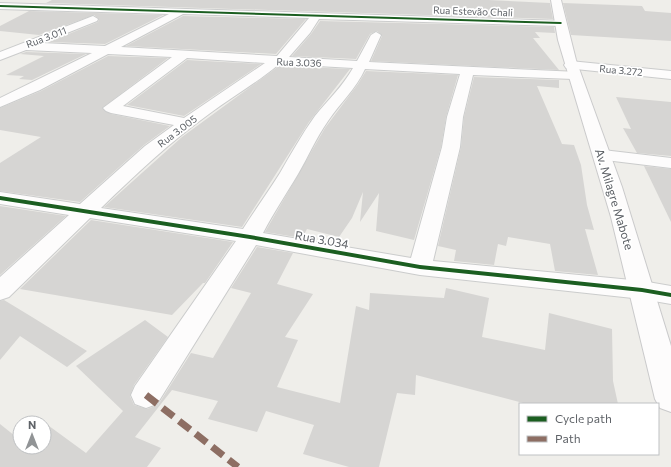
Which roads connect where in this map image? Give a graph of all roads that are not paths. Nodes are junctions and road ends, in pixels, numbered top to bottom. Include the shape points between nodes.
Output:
1 (180, 0) edge
2 (556, 0) edge
3 (0, 6) edge
4 (168, 11) junction
5 (181, 11) junction
6 (316, 16) junction
7 (93, 19) dead end
8 (561, 23) junction
9 (376, 35) dead end
10 (24, 46) junction
11 (107, 50) junction
12 (186, 54) junction
13 (0, 56) edge
14 (277, 61) junction
15 (362, 64) junction
16 (572, 70) junction
17 (467, 71) junction
18 (671, 75) edge
19 (0, 103) edge
20 (187, 123) junction
21 (603, 155) junction
22 (671, 163) edge
23 (0, 198) edge
24 (86, 211) junction
25 (250, 237) junction
26 (420, 267) junction
27 (642, 290) junction
28 (0, 291) edge
29 (671, 295) edge
30 (146, 395) dead end
31 (671, 399) edge

1 - 4 street
2 - 8 street, Av. Milagre Mabote
3 - 4 street, Rua Estevão Chali
4 - 5 street, Rua Estevão Chali
5 - 6 street, Rua Estevão Chali
5 - 11 street
6 - 8 street, Rua Estevão Chali
6 - 14 street, Rua 3.005 via 306,31
7 - 10 street, Rua 3.011
8 - 16 street, Av. Milagre Mabote
9 - 15 street
10 - 11 street, Rua 3.036
10 - 13 street, Rua 3.011
11 - 12 street, Rua 3.036
11 - 19 street
12 - 14 street, Rua 3.036
12 - 20 street via 111,108
14 - 15 street, Rua 3.036
14 - 20 street, Rua 3.005
15 - 17 street, Rua 3.036
15 - 25 street via 354,79 307,140
16 - 17 street, Rua 3.036
16 - 18 street, Rua 3.272
16 - 21 street, Av. Milagre Mabote
17 - 26 street via 456,116 452,147
20 - 24 street, Rua 3.005 via 145,156
21 - 22 street
21 - 27 street, Av. Milagre Mabote
23 - 24 street, Rua 3.034
24 - 25 street, Rua 3.034
24 - 28 street, Rua 3.005
25 - 26 street, Rua 3.034
25 - 30 street
26 - 27 street, Rua 3.034
27 - 29 street, Rua 3.034
27 - 31 street, Av. Milagre Mabote

